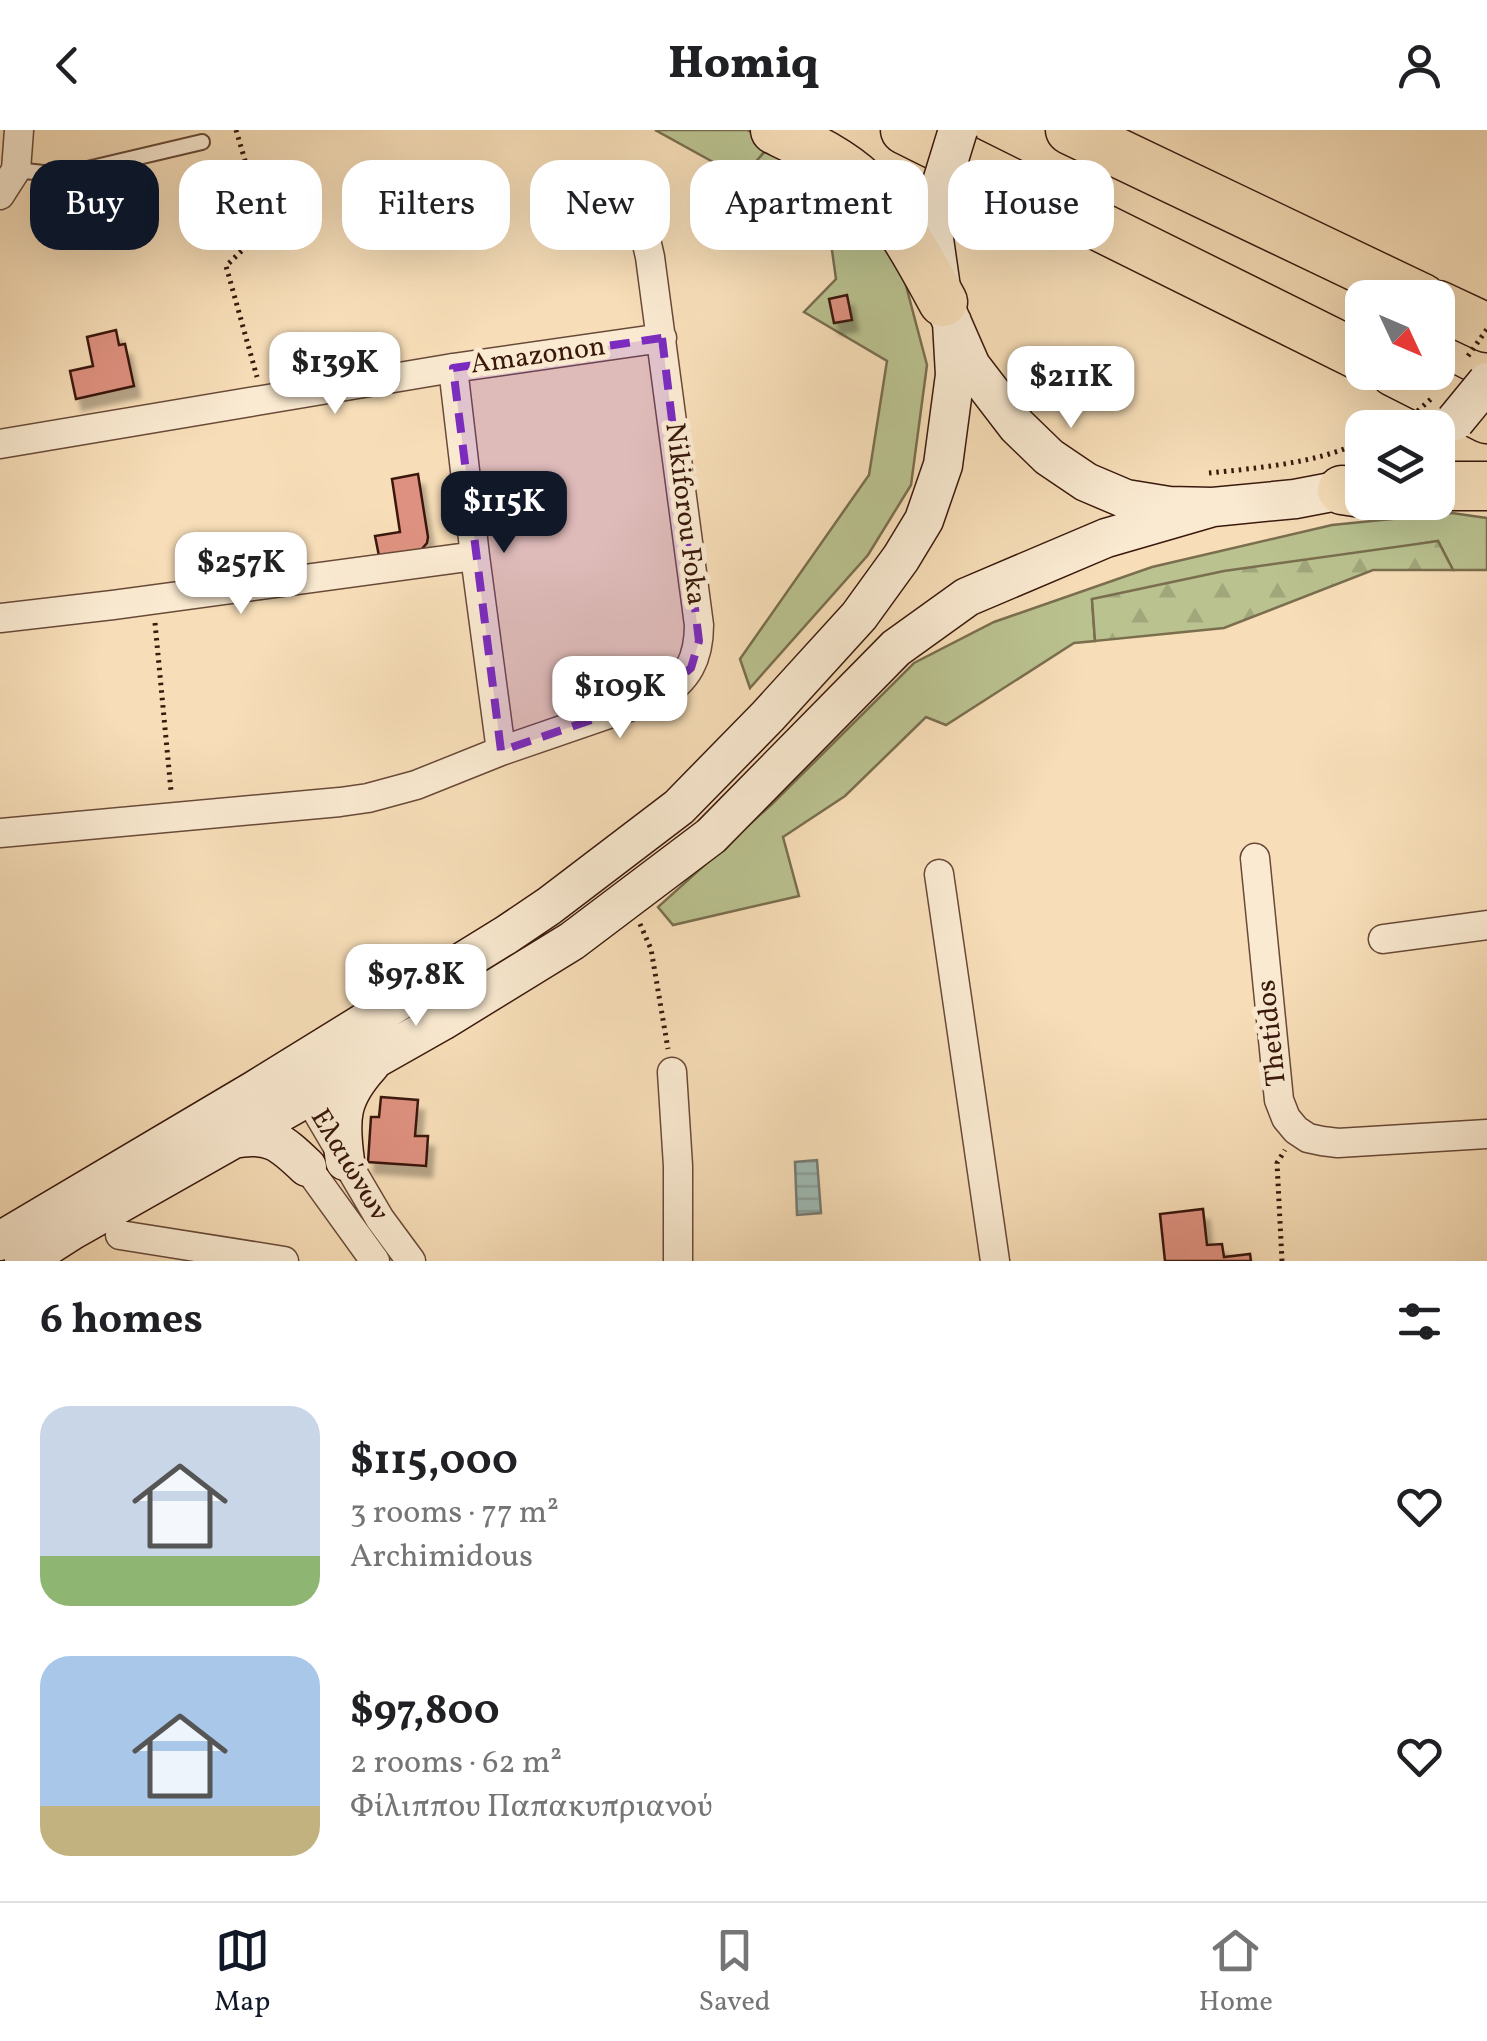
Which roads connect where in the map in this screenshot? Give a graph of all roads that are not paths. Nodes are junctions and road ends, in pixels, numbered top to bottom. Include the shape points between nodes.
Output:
1 (19, 130) edge
2 (775, 130) edge
3 (905, 130) edge
4 (958, 130) edge
5 (1070, 130) edge
6 (202, 142) dead end
7 (16, 170) junction
8 (0, 195) edge
9 (648, 250) edge
10 (1384, 280) edge
11 (948, 312) junction
12 (1455, 313) edge
13 (1487, 328) edge
14 (662, 338) junction
15 (1345, 349) edge
16 (453, 368) junction
17 (1487, 382) edge
18 (1413, 390) edge
19 (1435, 410) edge
20 (1455, 415) edge
21 (0, 444) edge
22 (1455, 486) edge
23 (1487, 486) edge
24 (1211, 490) junction
25 (1345, 490) edge
26 (475, 556) junction
27 (0, 618) edge
28 (501, 751) junction
29 (0, 834) edge
30 (1255, 858) dead end
31 (939, 874) dead end
32 (1487, 925) edge
33 (1383, 939) dead end
34 (378, 1056) junction
35 (672, 1072) road end
36 (299, 1082) junction
37 (263, 1103) junction
38 (1487, 1134) edge
39 (232, 1139) junction
40 (346, 1161) junction
41 (307, 1167) junction
42 (120, 1235) dead end
43 (0, 1240) edge
44 (24, 1261) edge
45 (284, 1261) edge
46 (375, 1261) edge
47 (411, 1261) edge
48 (678, 1261) edge
49 (994, 1261) edge

1 - 7 street
2 - 11 highway via 862,181 900,228
3 - 15 highway
4 - 11 main road, bridge via 932,224
5 - 10 highway
6 - 7 lane via 62,175
7 - 8 street
9 - 14 street, Nikiforou Foka
11 - 24 main road via 971,366 1017,426 1074,474 1126,499 1169,506
11 - 36 main road via 955,375 943,465 924,520 859,616 679,807
12 - 13 highway
14 - 16 street, Amazonon
14 - 28 street, Nikiforou Foka via 699,625 696,657 683,678 658,697
16 - 21 street, Amazonon
16 - 26 street
17 - 20 main road, bridge
18 - 19 highway
22 - 23 highway
24 - 25 main road via 1295,499
24 - 34 main road via 967,597 896,648 711,836 572,941
26 - 27 street
26 - 28 street
28 - 29 street, Nikiforou Foka via 368,798
30 - 38 street, Thetidos via 1279,1100 1296,1130 1338,1143
31 - 49 street
32 - 33 street
34 - 36 main road
34 - 40 main road via 343,1106
35 - 48 street
36 - 37 main road
36 - 40 street, Ελαιώνων
37 - 39 main road
37 - 41 street, Ελαιώνων
37 - 43 main road
39 - 41 main road via 272,1140
39 - 44 main road
40 - 47 street, Ελαιώνων
41 - 46 street, Ελαιώνων
42 - 45 street

